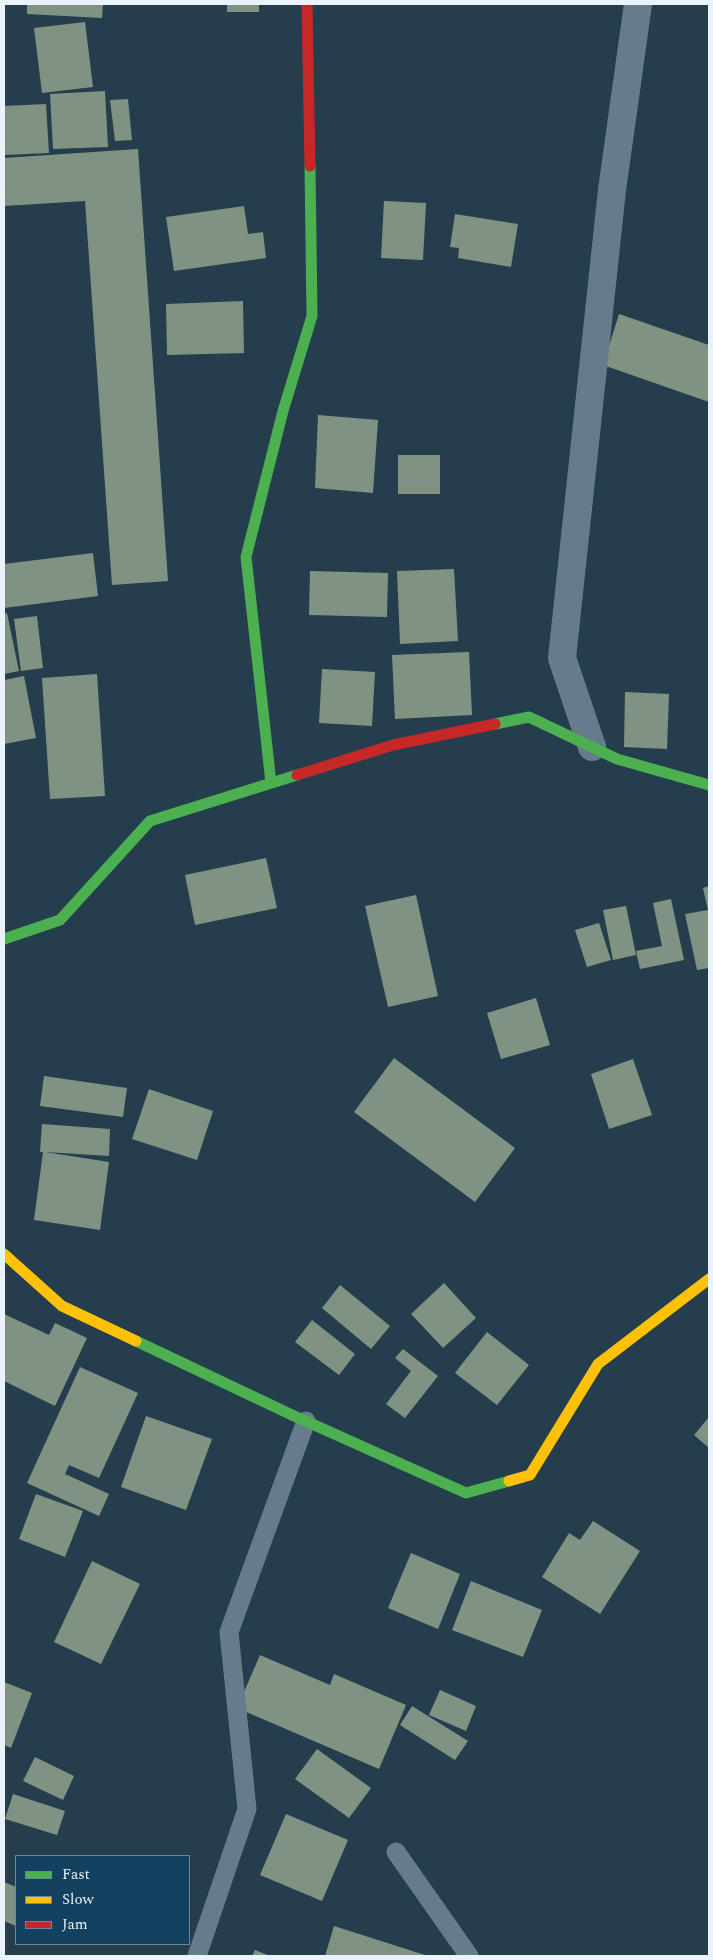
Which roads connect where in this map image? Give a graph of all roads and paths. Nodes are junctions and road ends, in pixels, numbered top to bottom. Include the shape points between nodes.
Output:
1 (307, 4) edge
2 (638, 4) edge
3 (592, 747) junction
4 (271, 783) junction
5 (709, 785) edge
6 (4, 940) edge
7 (4, 1254) edge
8 (709, 1279) edge
9 (306, 1421) junction
10 (396, 1852) dead end
11 (197, 1956) edge
12 (470, 1956) edge

1 - 4 street via 312,316 283,412 246,557
2 - 3 street via 612,190 562,658
3 - 4 street via 529,717 393,745
3 - 5 street via 617,759
4 - 6 street via 150,821 60,920
7 - 9 street via 62,1306
8 - 9 street via 598,1364 530,1475 466,1493
9 - 11 lane via 229,1632 247,1809
10 - 12 lane

